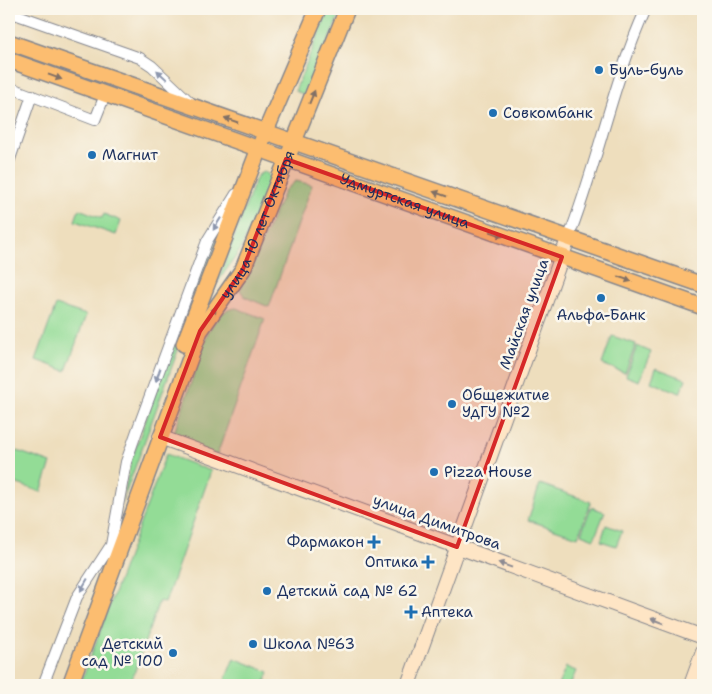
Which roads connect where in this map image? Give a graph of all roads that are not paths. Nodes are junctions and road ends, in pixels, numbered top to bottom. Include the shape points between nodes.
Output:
1 (318, 9) edge
2 (348, 9) edge
3 (646, 9) edge
4 (9, 12) edge
5 (9, 42) edge
6 (9, 60) edge
7 (9, 87) edge
8 (32, 95) junction
9 (105, 95) junction
10 (197, 109) junction
11 (265, 133) junction
12 (293, 142) junction
13 (259, 149) junction
14 (286, 159) junction
15 (9, 162) edge
16 (252, 168) junction
17 (568, 239) junction
18 (609, 253) junction
19 (562, 257) junction
20 (604, 272) junction
21 (703, 285) edge
22 (703, 307) edge
23 (156, 436) junction
24 (111, 545) junction
25 (457, 547) junction
26 (703, 638) edge
27 (703, 652) edge
28 (43, 685) edge
29 (60, 685) edge
30 (70, 685) edge
31 (408, 685) edge
32 (691, 685) edge

1 - 11 main road, улица 10 лет Октября
12 -> 2 main road, улица 10 лет Октября
3 - 17 street, Майская улица via 633,38
10 -> 4 street, Удмуртская улица via 140,58
5 - 10 main road, Удмуртская улица
6 -> 9 main road, Удмуртская улица
7 - 8 street
8 - 9 street via 95,120
8 - 15 street
9 - 13 main road, Удмуртская улица
11 -> 10 main road, Удмуртская улица
11 - 12 main road, Удмуртская улица
11 - 13 main road, улица 10 лет Октября
12 - 14 main road, улица 10 лет Октября
17 -> 12 main road, Удмуртская улица
13 - 14 main road, Удмуртская улица
13 - 16 main road, улица 10 лет Октября
14 -> 19 main road, Удмуртская улица
23 -> 14 main road, улица 10 лет Октября via 200,331 243,270
16 - 23 main road, улица 10 лет Октября via 206,286
16 -> 24 street, улица 10 лет Октября via 204,249 126,462
17 - 18 main road, Удмуртская улица
17 - 19 street, Майская улица
18 - 20 main road via 601,260
18 - 21 main road, Удмуртская улица
19 - 20 main road, Удмуртская улица
19 - 25 street, Майская улица
20 -> 22 main road, Удмуртская улица
23 - 24 main road, улица 10 лет Октября
23 - 25 street, улица Димитрова
23 - 30 main road, улица 10 лет Октября
24 -> 28 street, улица 10 лет Октября via 77,597
24 - 29 main road, улица 10 лет Октября
26 -> 25 street, улица Димитрова
25 - 31 street, Майская улица
27 - 32 street

